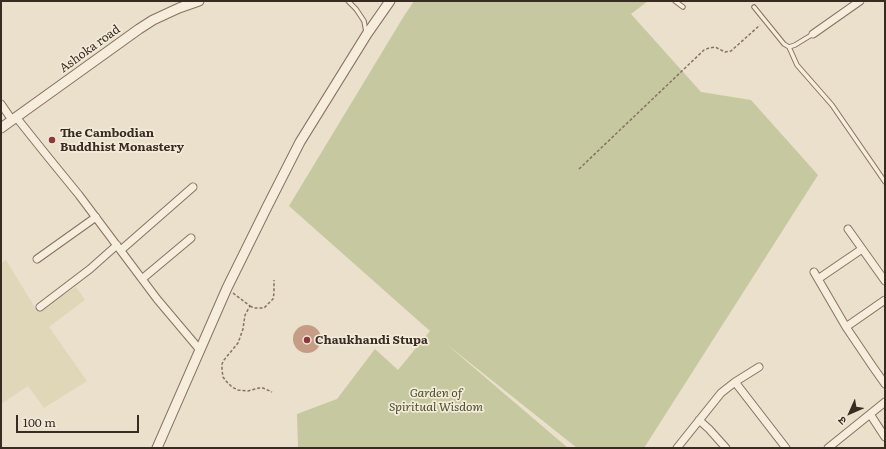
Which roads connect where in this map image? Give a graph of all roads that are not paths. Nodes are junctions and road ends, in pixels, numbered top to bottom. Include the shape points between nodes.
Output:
1 (199, 1) edge
2 (348, 1) edge
3 (390, 1) edge
4 (675, 1) edge
5 (860, 1) edge
6 (683, 7) dead end
7 (754, 7) dead end
8 (367, 34) junction
9 (813, 34) joint
10 (789, 47) junction
11 (1, 104) edge
12 (14, 119) junction
13 (1, 128) edge
14 (885, 182) edge
15 (193, 186) dead end
16 (96, 217) junction
17 (848, 229) dead end
18 (191, 238) dead end
19 (119, 247) junction
20 (862, 249) junction
21 (37, 259) dead end
22 (814, 272) dead end
23 (142, 279) junction
24 (818, 279) junction
25 (885, 281) edge
26 (885, 300) edge
27 (40, 307) dead end
28 (846, 327) junction
29 (200, 350) junction
30 (759, 366) dead end
31 (735, 382) junction
32 (885, 384) edge
33 (885, 402) edge
34 (870, 414) junction
35 (699, 420) junction
36 (885, 436) edge
37 (156, 448) edge
38 (677, 448) edge
39 (726, 448) edge
40 (786, 448) edge
41 (828, 448) edge

1 - 12 street, Ashoka road via 139,28
2 - 8 lane via 364,21
3 - 8 street
4 - 6 lane
5 - 9 street
7 - 10 lane
8 - 29 street via 300,142 227,288
9 - 10 lane
10 - 14 lane via 797,65 832,105
11 - 12 street
12 - 13 street, Ashoka road
12 - 16 street
15 - 19 street
16 - 19 street
16 - 21 street
17 - 20 street
18 - 23 street
19 - 23 street
19 - 27 street
20 - 24 street
20 - 25 street
22 - 24 street
23 - 29 street
24 - 28 street
26 - 28 street
28 - 32 street
29 - 37 street
30 - 31 street
31 - 35 street via 721,393
31 - 40 street
33 - 34 street
34 - 36 street
34 - 41 street
35 - 38 street
35 - 39 street

